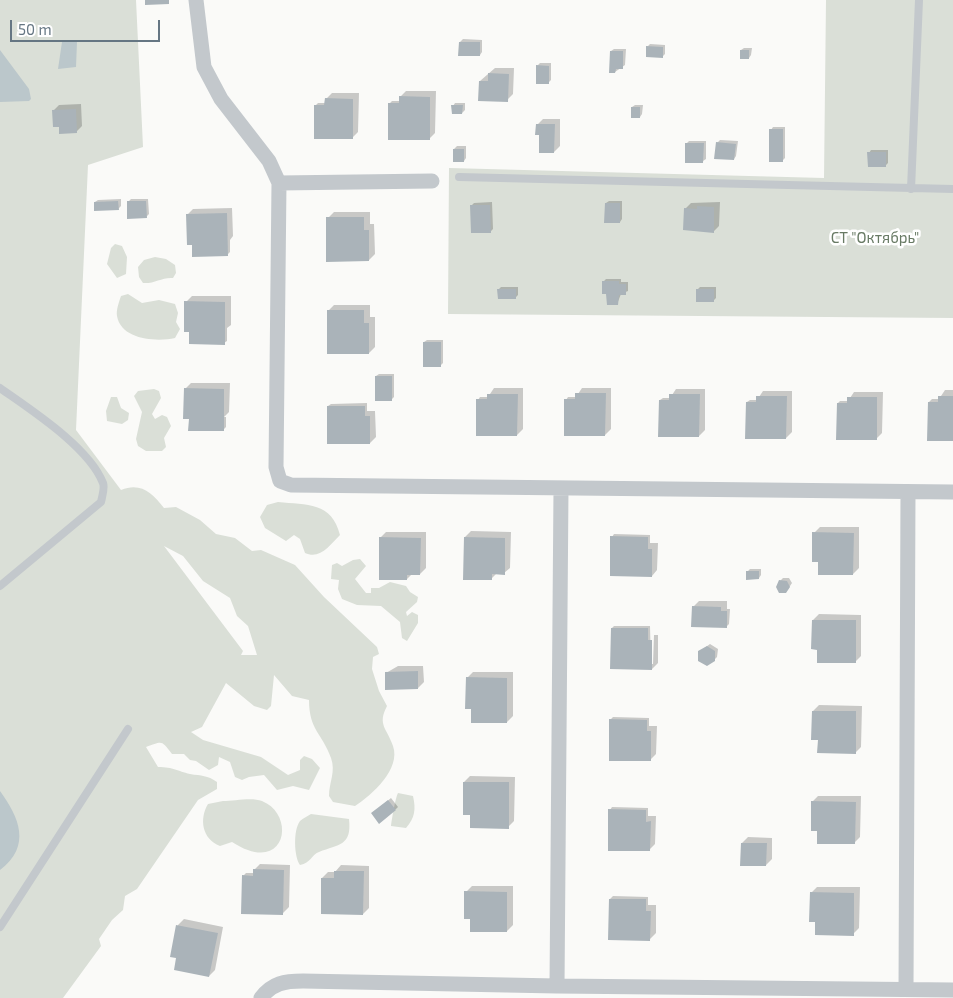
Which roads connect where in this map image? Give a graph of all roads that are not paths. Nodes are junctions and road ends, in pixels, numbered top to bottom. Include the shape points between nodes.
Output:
1 (196, 0) edge
2 (919, 0) edge
3 (459, 177) dead end
4 (432, 180) dead end
5 (279, 183) junction
6 (911, 189) junction
7 (953, 189) edge
8 (0, 388) edge
9 (561, 489) junction
10 (908, 492) junction
11 (953, 492) edge
12 (0, 586) edge
13 (128, 729) dead end
14 (0, 927) edge
15 (557, 986) junction
16 (906, 989) junction
17 (953, 990) edge
18 (262, 998) edge

1 - 5 street via 204,66 220,99 269,161
2 - 6 lane
3 - 6 lane
4 - 5 street
5 - 9 street via 276,467 280,481 291,485
6 - 7 lane
8 - 12 lane via 70,439 104,485 100,502
9 - 10 street
9 - 15 street
10 - 11 street
10 - 16 street
13 - 14 lane
15 - 16 street
15 - 18 street via 303,980 283,981 268,989
16 - 17 street

